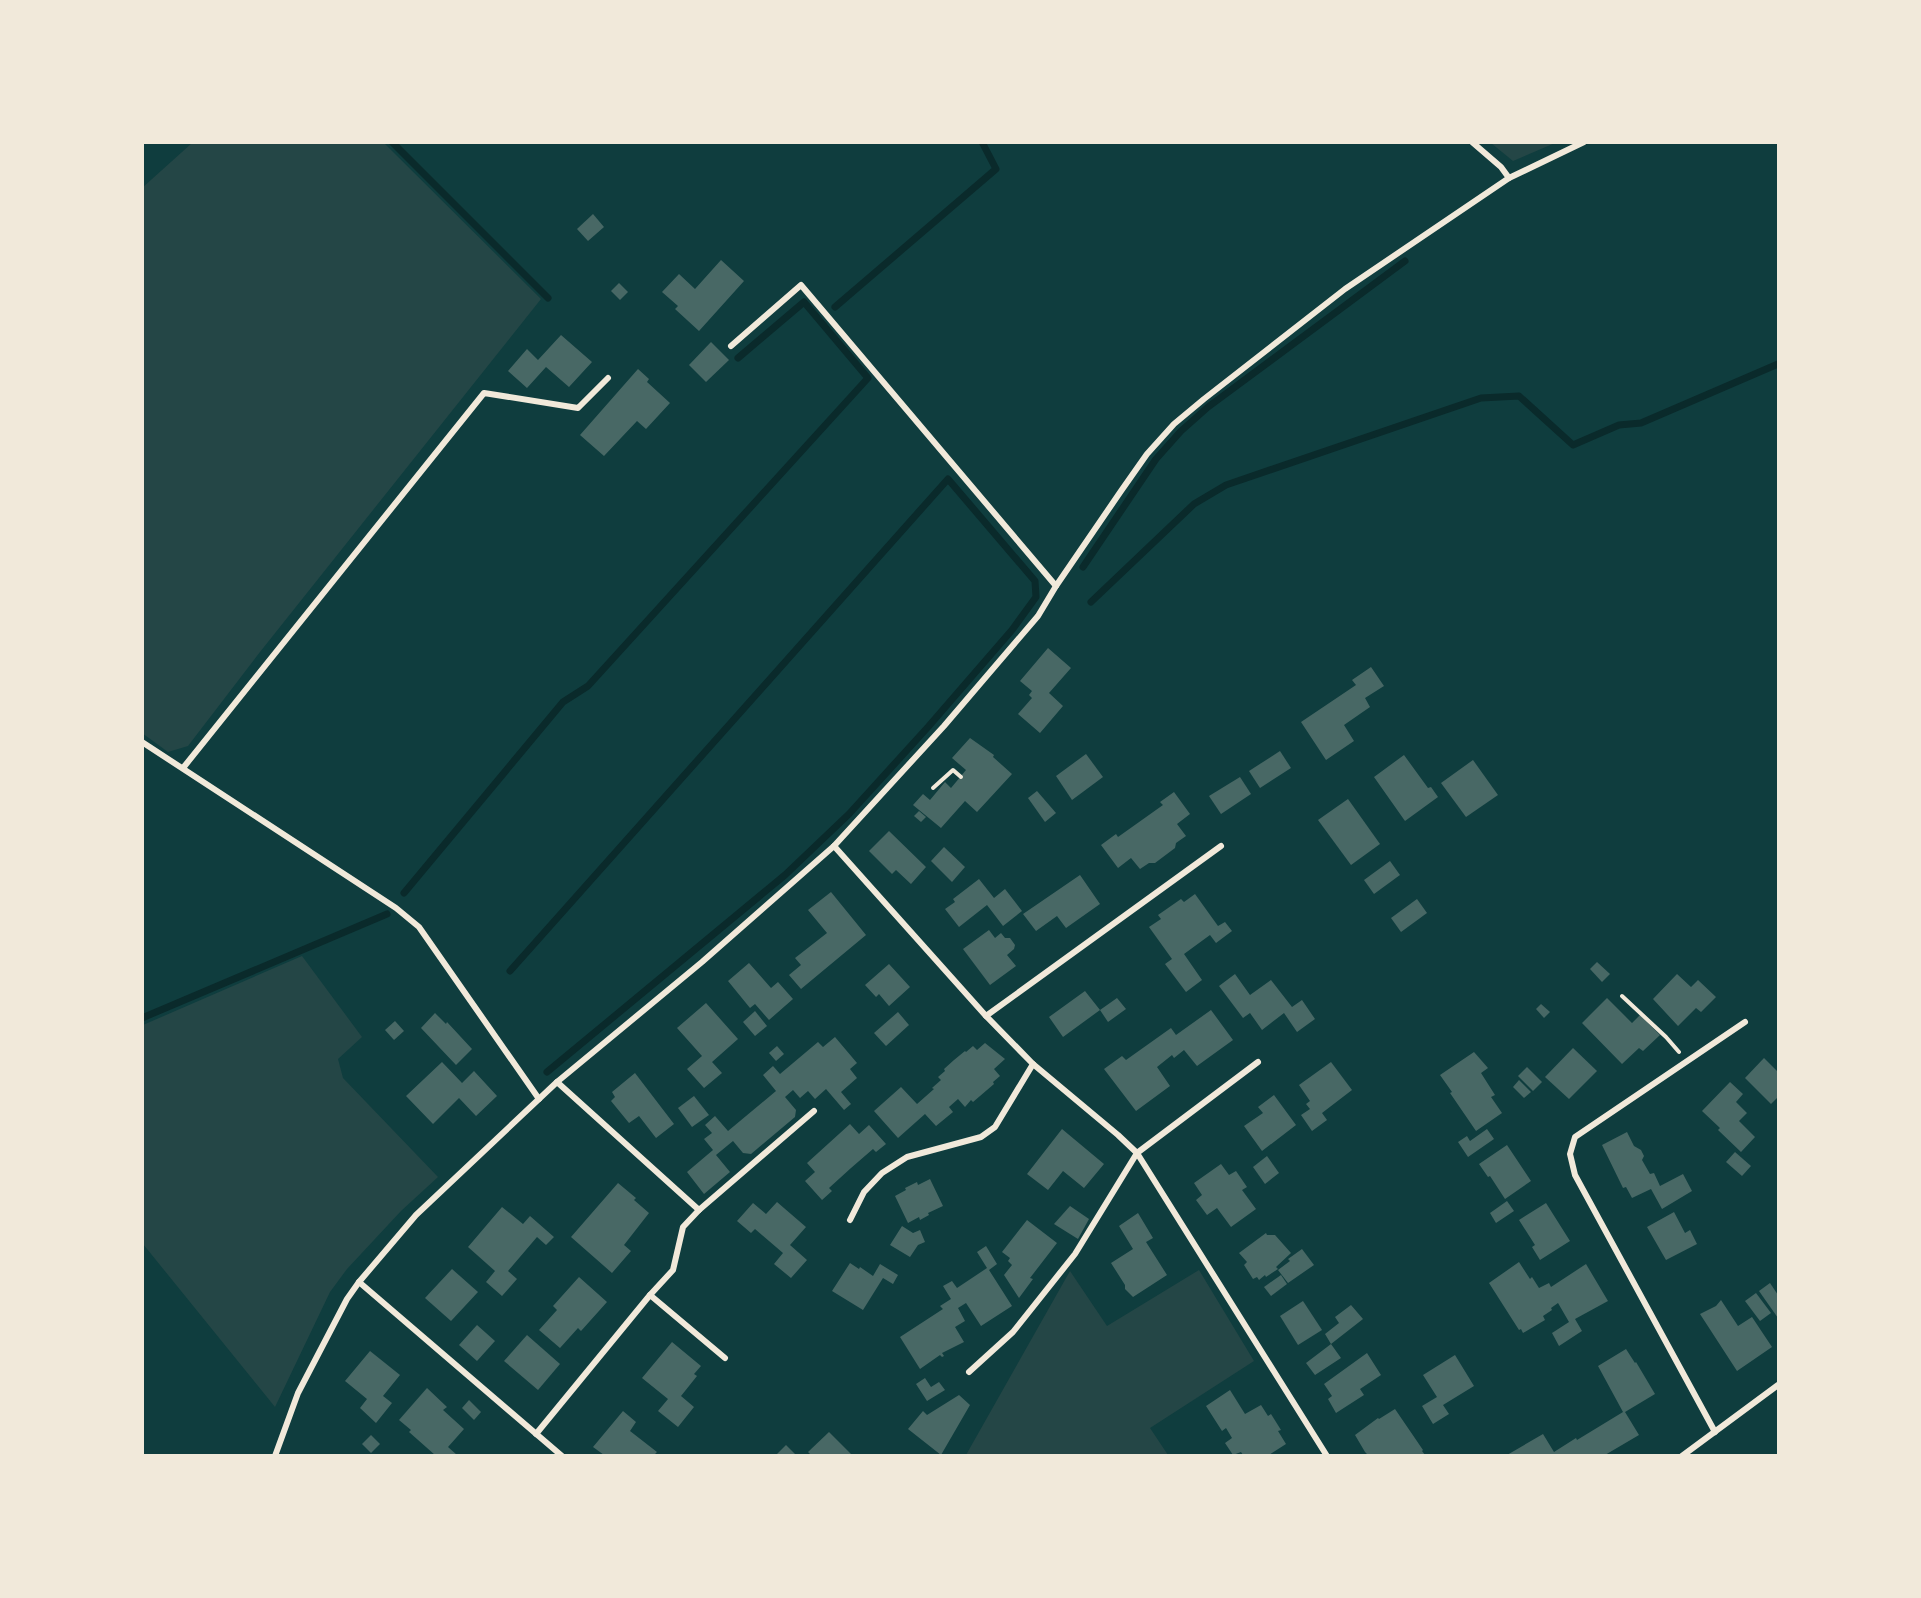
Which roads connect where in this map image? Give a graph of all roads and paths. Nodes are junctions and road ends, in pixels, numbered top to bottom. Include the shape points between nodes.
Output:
1 (1472, 142) edge
2 (1584, 142) edge
3 (1509, 178) junction
4 (731, 346) dead end
5 (608, 378) dead end
6 (1056, 586) junction
7 (142, 742) edge
8 (183, 768) junction
9 (961, 777) dead end
10 (933, 788) dead end
11 (834, 846) junction
12 (1221, 846) dead end
13 (1622, 996) dead end
14 (986, 1016) junction
15 (1745, 1022) dead end
16 (1687, 1061) junction
17 (1258, 1062) dead end
18 (1033, 1064) junction
19 (557, 1082) junction
20 (539, 1099) junction
21 (814, 1111) dead end
22 (1137, 1154) junction
23 (699, 1210) junction
24 (850, 1220) dead end
25 (359, 1282) junction
26 (650, 1295) junction
27 (725, 1358) dead end
28 (969, 1372) dead end
29 (1779, 1385) edge
30 (1715, 1432) junction
31 (536, 1434) junction
32 (275, 1455) edge
33 (562, 1455) edge
34 (1328, 1455) edge
35 (1682, 1455) edge

1 - 3 street
2 - 3 street
3 - 6 street via 1345,289 1174,424 1147,454
4 - 6 street via 801,285
5 - 8 street via 578,408 484,393
6 - 11 street via 1038,616
7 - 8 street
8 - 20 street via 419,927
9 - 10 path via 953,770
11 - 14 street
11 - 19 street
12 - 14 street
13 - 16 path
14 - 18 street
15 - 16 street
16 - 30 street via 1575,1137 1570,1154 1575,1175
17 - 22 street
18 - 22 street
18 - 24 street via 994,1127 981,1137 907,1157 882,1173 864,1192
19 - 20 street
19 - 23 street
20 - 25 street via 416,1215
21 - 23 street
22 - 28 street via 1075,1254 1013,1332
22 - 34 street
23 - 26 street via 683,1227 673,1270
25 - 31 street
25 - 32 street via 298,1393
26 - 27 street
26 - 31 street
29 - 30 street
30 - 35 street
31 - 33 street

